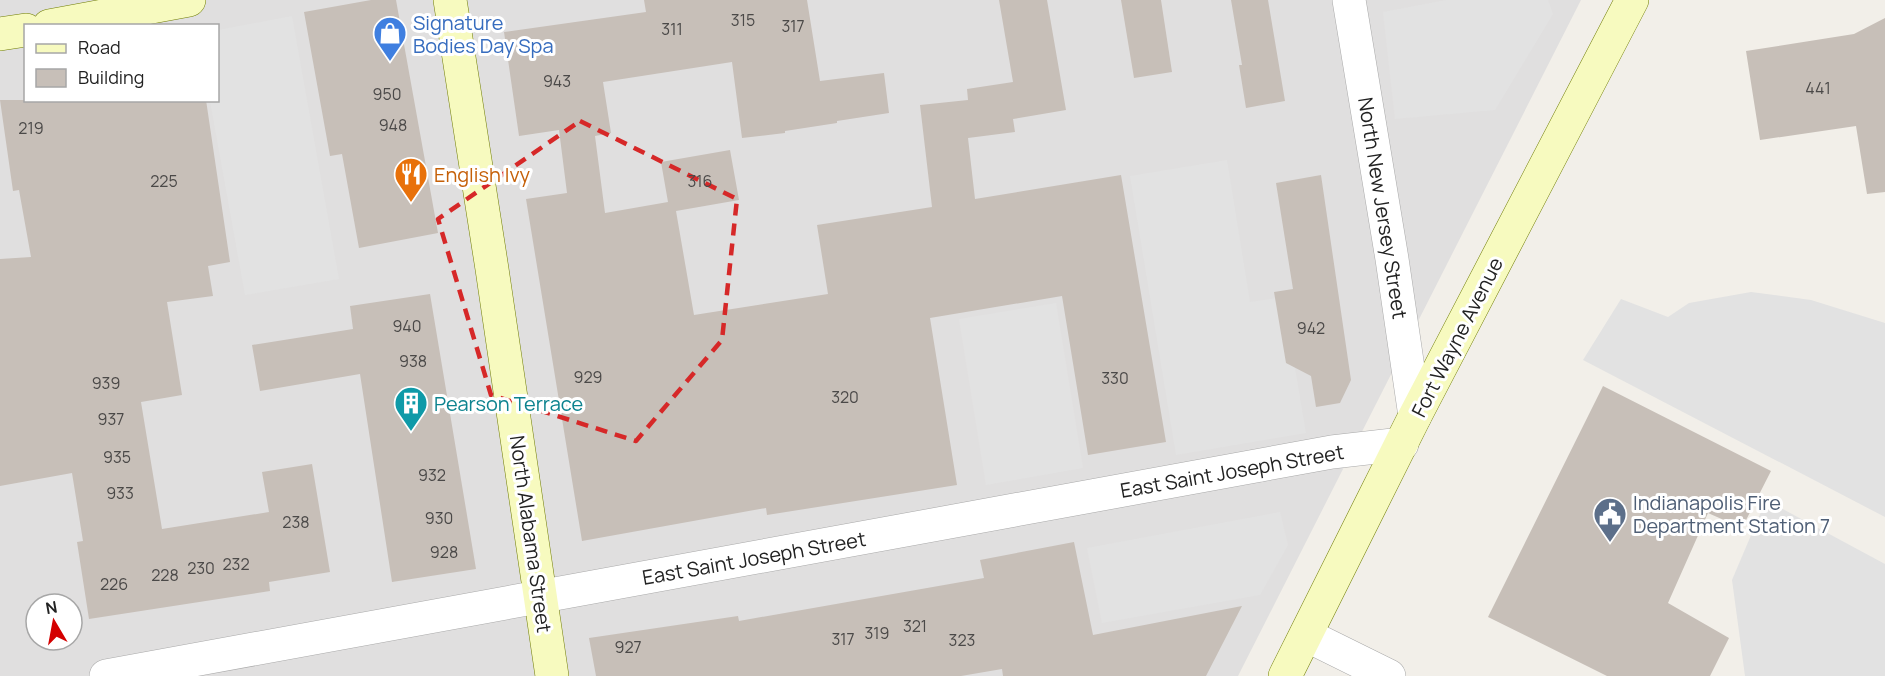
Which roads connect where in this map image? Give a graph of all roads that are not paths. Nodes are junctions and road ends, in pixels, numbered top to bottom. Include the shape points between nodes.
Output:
1 (189, 0) edge
2 (450, 0) edge
3 (1349, 0) edge
4 (1632, 0) edge
5 (60, 24) edge
6 (24, 30) edge
7 (0, 34) edge
8 (1409, 430) junction
9 (540, 597) junction
10 (1306, 635) junction
11 (106, 676) edge
12 (552, 676) edge
13 (1285, 676) edge
14 (1389, 676) edge

1 - 5 main road
2 - 9 main road, North Alabama Street
3 - 8 street, North New Jersey Street via 1392,259
4 - 8 main road, Fort Wayne Avenue
6 - 7 main road
8 - 9 street, East Saint Joseph Street via 1332,452
8 - 10 main road, Fort Wayne Avenue
9 - 11 street, East Saint Joseph Street
9 - 12 main road, North Alabama Street
10 - 13 main road, Fort Wayne Avenue
10 - 14 street

